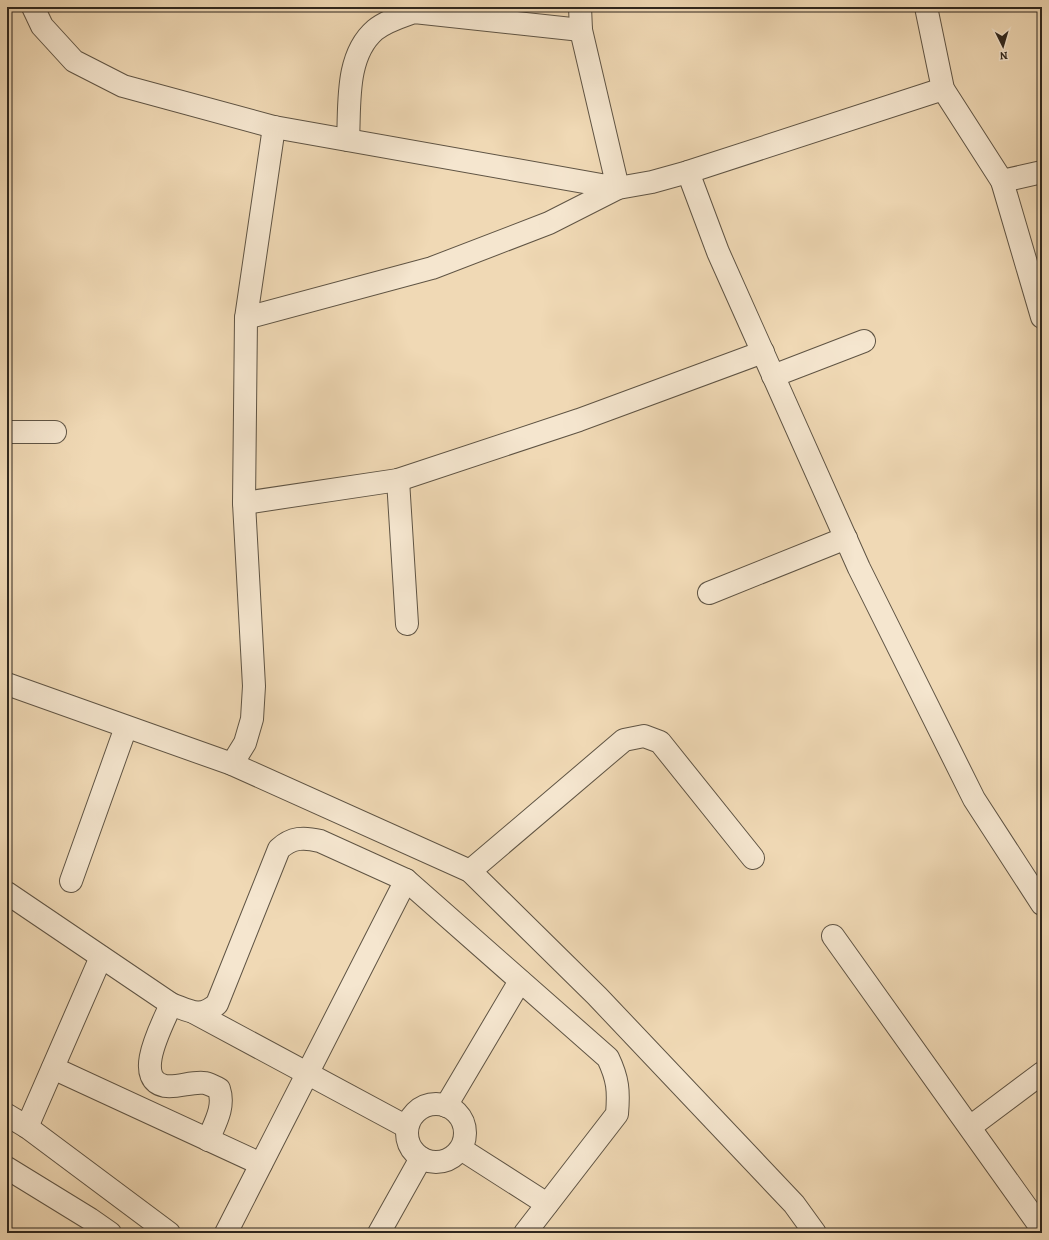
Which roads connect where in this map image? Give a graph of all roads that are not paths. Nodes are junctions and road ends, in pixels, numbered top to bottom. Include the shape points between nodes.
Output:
1 (33, 7) edge
2 (580, 7) edge
3 (926, 7) edge
4 (581, 30) junction
5 (942, 89) junction
6 (274, 127) junction
7 (348, 140) junction
8 (688, 172) junction
9 (1042, 172) edge
10 (1002, 181) junction
11 (618, 188) junction
12 (1042, 317) edge
13 (246, 318) junction
14 (864, 341) dead end
15 (763, 352) junction
16 (773, 376) junction
17 (7, 432) edge
18 (55, 432) dead end
19 (398, 480) junction
20 (244, 503) junction
21 (846, 538) junction
22 (709, 594) dead end
23 (407, 624) dead end
24 (7, 684) edge
25 (126, 727) junction
26 (232, 764) junction
27 (753, 858) dead end
28 (470, 871) junction
29 (406, 880) junction
30 (71, 881) dead end
31 (7, 894) edge
32 (1042, 904) edge
33 (833, 936) dead end
34 (101, 957) junction
35 (520, 981) junction
36 (171, 1004) junction
37 (195, 1013) junction
38 (53, 1068) junction
39 (308, 1073) junction
40 (1042, 1073) edge
41 (446, 1106) junction
42 (7, 1115) edge
43 (27, 1127) junction
44 (407, 1127) junction
45 (970, 1127) junction
46 (208, 1140) junction
47 (461, 1149) junction
48 (421, 1158) junction
49 (262, 1164) junction
50 (7, 1168) edge
51 (547, 1204) junction
52 (1042, 1230) edge
53 (110, 1233) edge
54 (169, 1233) edge
55 (226, 1233) edge
56 (379, 1233) edge
57 (525, 1233) edge
58 (815, 1233) edge

1 - 6 street via 42,26 74,61 123,86
2 - 4 street
3 - 5 street
4 - 7 street via 414,12 393,19 375,30 360,49 353,70
4 - 11 street
5 - 8 street
5 - 10 street
6 - 7 street
6 - 13 street
7 - 11 street
8 - 11 street
8 - 15 street via 718,252
9 - 10 street
10 - 12 street
11 - 13 street via 549,223 432,268
13 - 20 street
14 - 16 street
15 - 16 street
15 - 19 street via 579,420
16 - 21 street
17 - 18 street
19 - 20 street
19 - 23 street
20 - 26 street via 254,686 252,719 244,743
21 - 22 street
21 - 32 street via 974,799
24 - 25 street
25 - 26 street
25 - 30 street
26 - 28 street
27 - 28 street via 660,742 644,736 624,740
28 - 58 street via 597,996 794,1204
29 - 35 street
29 - 37 street via 320,841 298,838 287,842 279,849 217,1004 209,1011
29 - 39 street
31 - 34 street
33 - 45 street
34 - 36 street
34 - 38 street
35 - 41 street
35 - 51 street via 608,1058 617,1077 617,1114
36 - 37 street
36 - 46 street via 150,1056 150,1071 154,1080 165,1086 206,1083 219,1089 222,1098 221,1108
37 - 39 street
38 - 43 street
38 - 46 street
39 - 44 street
39 - 49 street
40 - 45 street
41 - 44 street via 434,1104 422,1108 413,1116
41 - 47 street via 462,1119 465,1140
42 - 43 street
43 - 54 street
44 - 48 street via 407,1139 412,1150
45 - 52 street
46 - 49 street
47 - 48 street via 443,1162 431,1162
47 - 51 street
48 - 56 street
49 - 55 street
50 - 53 street
51 - 57 street

